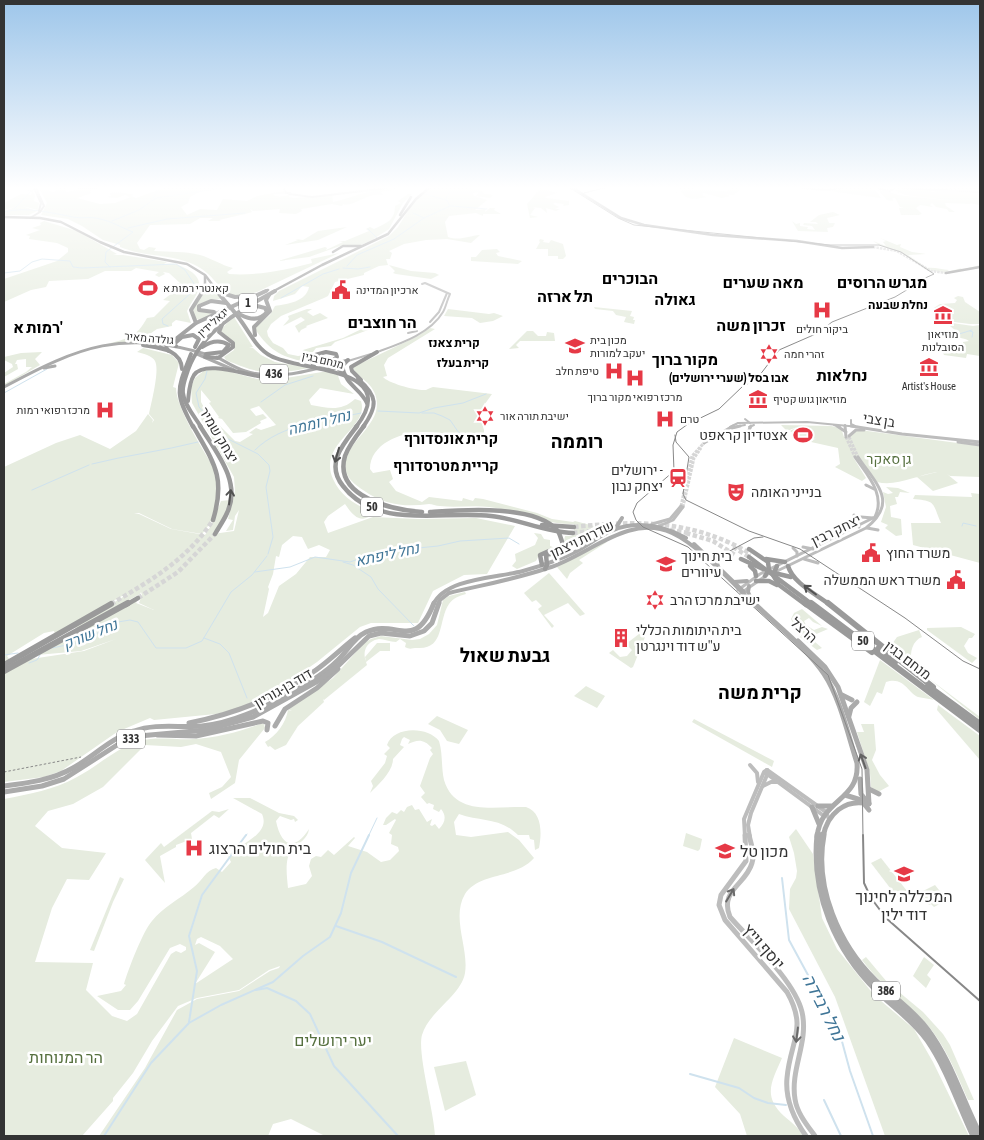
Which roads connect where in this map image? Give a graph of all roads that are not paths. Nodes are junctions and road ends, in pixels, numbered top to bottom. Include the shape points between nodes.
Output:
1 (372, 241) edge
2 (375, 241) edge
3 (377, 241) edge
4 (786, 241) edge
5 (815, 241) edge
6 (102, 242) edge
7 (364, 245) junction
8 (837, 247) junction
9 (830, 249) dead end
10 (120, 250) junction
11 (356, 250) junction
12 (350, 251) junction
13 (980, 267) edge
14 (309, 272) junction
15 (204, 274) junction
16 (946, 274) tunnel mouth
17 (425, 284) dead end
18 (275, 289) junction
19 (450, 289) dead end
20 (441, 291) junction
21 (222, 293) junction
22 (448, 295) junction
23 (454, 296) dead end
24 (229, 305) junction
25 (243, 310) junction
26 (438, 314) junction
27 (242, 316) junction
28 (433, 319) junction
29 (196, 323) junction
30 (222, 325) junction
31 (417, 331) junction
32 (408, 333) dead end
33 (255, 335) junction
34 (161, 344) joint
35 (143, 345) joint
36 (168, 346) junction
37 (176, 346) junction
38 (196, 350) junction
39 (377, 352) junction
40 (225, 354) junction
41 (206, 355) junction
42 (218, 358) junction
43 (58, 359) junction
44 (224, 361) junction
45 (346, 361) junction
46 (314, 366) junction
47 (326, 367) junction
48 (42, 368) junction
49 (342, 374) junction
50 (349, 376) junction
51 (265, 377) junction
52 (364, 383) junction
53 (179, 384) junction
54 (4, 388) edge
55 (188, 400) junction
56 (365, 416) junction
57 (745, 419) dead end
58 (851, 420) dead end
59 (847, 421) dead end
60 (197, 422) junction
61 (755, 424) junction
62 (836, 425) junction
63 (847, 426) junction
64 (858, 427) junction
65 (749, 430) dead end
66 (864, 430) junction
67 (846, 432) junction
68 (848, 437) junction
69 (980, 443) edge
70 (705, 444) tunnel mouth
71 (868, 478) junction
72 (874, 481) junction
73 (877, 490) junction
74 (427, 512) junction
75 (854, 515) dead end
76 (489, 516) junction
77 (861, 517) dead end
78 (622, 518) dead end
79 (213, 520) tunnel mouth
80 (875, 520) junction
81 (668, 523) junction
82 (652, 526) junction
83 (574, 527) tunnel mouth
84 (661, 527) junction
85 (859, 527) junction
86 (644, 528) junction
87 (866, 528) junction
88 (615, 529) junction
89 (672, 530) junction
90 (573, 533) tunnel mouth
91 (215, 534) tunnel mouth
92 (802, 547) dead end
93 (794, 548) dead end
94 (817, 550) junction
95 (735, 555) tunnel mouth
96 (540, 558) junction
97 (719, 558) dead end
98 (764, 558) junction
99 (799, 558) junction
100 (819, 558) dead end
101 (740, 559) junction
102 (818, 563) dead end
103 (545, 566) junction
104 (534, 568) junction
105 (719, 568) junction
106 (771, 572) junction
107 (796, 579) junction
108 (732, 581) junction
109 (775, 582) junction
110 (748, 584) junction
111 (740, 590) junction
112 (138, 598) tunnel mouth
113 (751, 599) junction
114 (111, 604) tunnel mouth
115 (369, 630) junction
116 (350, 653) junction
117 (4, 665) edge
118 (4, 671) edge
119 (841, 694) junction
120 (279, 702) junction
121 (265, 709) junction
122 (849, 720) junction
123 (978, 725) edge
124 (175, 726) junction
125 (275, 726) dead end
126 (267, 730) dead end
127 (146, 734) junction
128 (750, 765) dead end
129 (766, 772) junction
130 (858, 772) junction
131 (778, 782) junction
132 (4, 786) edge
133 (760, 786) junction
134 (869, 788) junction
135 (4, 792) edge
136 (878, 794) dead end
137 (844, 795) junction
138 (834, 804) junction
139 (868, 806) junction
140 (815, 807) junction
141 (826, 816) junction
142 (819, 825) junction
143 (806, 1136) edge
144 (815, 1136) edge
145 (974, 1136) edge
146 (980, 1136) edge

1 - 7 highway, יגאל ידין / 1
2 - 11 highway, יגאל ידין / 1
3 - 14 highway
4 - 8 highway
5 - 8 highway via 849,247 872,246 843,248
6 - 10 highway, מנחם בגין
7 - 12 highway, יגאל ידין / 1
7 - 12 highway via 344,246 337,251 352,247
8 - 9 highway
10 - 15 highway, מנחם בגין via 136,256 181,263
10 - 21 highway, מנחם בגין via 192,265 206,273
11 - 14 highway
11 - 38 highway, יגאל ידין / 1 via 251,303 217,328
12 - 14 highway, יגאל ידין / 1
13 - 16 highway
14 - 18 highway
14 - 38 highway, יגאל ידין / 1 via 240,308 210,331
15 - 24 highway, מנחם בגין
15 - 29 highway via 206,285 191,314
17 - 20 main road
18 - 21 highway via 244,297
18 - 24 highway
18 - 25 highway
18 - 33 highway via 266,298 270,311 254,327
19 - 20 main road
20 - 22 main road
21 - 24 highway, מנחם בגין
22 - 23 main road
22 - 26 main road, גולדה מאיר
22 - 39 main road, גולדה מאיר via 442,312 427,327
24 - 24 highway via 210,313 198,309 211,301
24 - 27 highway, מנחם בגין
24 - 29 highway
25 - 27 highway via 257,306 267,311 260,318
25 - 30 highway
26 - 28 main road, גולדה מאיר
26 - 28 main road via 432,316
27 - 33 highway, מנחם בגין
27 - 50 highway, מנחם בגין via 266,353
28 - 31 main road, גולדה מאיר
29 - 36 highway
30 - 38 highway
30 - 40 highway via 219,332 234,345
31 - 32 main road
31 - 45 main road, גולדה מאיר
33 - 46 highway, מנחם בגין via 272,354
34 - 36 highway
34 - 43 main road, גולדה מאיר via 103,345
35 - 36 highway
35 - 43 main road, גולדה מאיר via 103,346
36 - 37 main road, גולדה מאיר / 436
36 - 38 main road, גולדה מאיר / 436
36 - 53 highway, יצחק שמיר via 182,362
37 - 38 main road, גולדה מאיר / 436
37 - 38 highway via 174,344 180,338 194,336 199,339
38 - 41 main road, גולדה מאיר / 436
38 - 41 highway via 209,342 229,345 223,352
38 - 53 highway, 1 via 186,364
38 - 55 highway via 188,374
38 - 60 highway, יצחק שמיר / 1 via 183,389 186,403
39 - 45 main road, גולדה מאיר
39 - 52 highway via 351,367
40 - 42 highway
40 - 44 highway
41 - 42 highway
41 - 51 main road, גולדה מאיר / 436 via 245,374
42 - 44 main road, גולדה מאיר / 436
43 - 48 main road, גולדה מאיר
43 - 48 main road via 44,361
43 - 48 main road via 58,365
44 - 47 main road, גולדה מאיר / 436 via 244,371 265,374
45 - 47 main road, גולדה מאיר / 436
45 - 49 highway
46 - 47 highway via 311,359 315,355 324,352 336,354 336,360
46 - 50 highway, מנחם בגין
47 - 49 highway via 338,368
47 - 51 main road, גולדה מאיר / 436 via 293,375
48 - 54 main road, גולדה מאיר
49 - 56 highway via 346,382 364,396 367,404
50 - 52 highway, מנחם בגין
50 - 56 highway, מנחם בגין via 367,395 369,407
51 - 55 highway via 207,367 193,377
52 - 74 highway, 50 via 371,393 373,409 370,420 346,454 343,467 346,478 359,493 374,502 395,509
53 - 79 highway, יצחק שמיר via 180,401 214,463 221,486
55 - 60 highway
56 -> 76 highway, 50 via 340,446 335,461 340,482 354,497 376,508 401,514
57 - 61 main road
58 - 64 main road
59 - 62 main road
91 -> 60 highway, יצחק שמיר / 1 via 228,512 232,495 230,480
61 - 62 main road, בן צבי
61 - 65 main road
61 - 70 main road, בן צבי via 736,426
62 - 63 main road, בן צבי
62 - 67 main road
63 - 64 main road, בן צבי
63 - 66 main road, בן צבי
63 - 67 main road
63 - 68 main road
64 - 69 main road, בן צבי
66 - 68 main road via 856,430
66 - 69 main road, בן צבי
67 - 68 main road
71 - 72 main road via 857,457
71 - 73 main road
71 - 73 main road via 865,484
72 - 73 main road
72 - 73 main road via 883,485
73 - 80 main road, יצחק רבין via 879,507
74 - 83 highway, 50 via 487,513 546,526
74 - 103 highway via 493,510 544,520 554,525 563,542 559,551 546,555
75 - 85 main road
76 - 90 highway, 50 via 555,532
76 - 96 highway via 559,537 559,547 543,553
77 - 80 main road
78 - 88 main road
80 - 85 main road, יצחק רבין
80 - 87 main road, יצחק רבין
80 - 87 main road via 878,529
81 - 82 main road via 678,516 682,506 668,520
81 - 84 main road
81 - 89 main road
82 - 84 main road
82 - 86 main road, שדרות ויצמן
82 - 88 main road, שדרות ויצמן
84 - 89 main road, הרצל
85 - 94 main road, יצחק רבין
86 - 103 main road, שדרות ויצמן via 618,533 580,554
86 - 111 main road, הרצל via 661,530 685,540
87 - 94 main road, יצחק רבין
88 - 103 main road, שדרות ויצמן
89 - 105 main road, הרצל via 691,542
92 - 94 main road
93 - 99 main road
94 - 99 main road, יצחק רבין
94 - 100 main road
95 - 101 highway
96 - 103 highway
96 - 104 main road
97 - 105 main road
98 - 106 highway
98 - 106 highway
98 - 123 highway, מנחם בגין / 50 via 750,553
99 - 102 main road
99 - 106 main road, יצחק רבין
101 - 106 highway
101 - 106 highway via 754,570
103 - 104 main road
103 - 116 main road, דוד בן-גוריון / 333 via 449,593 440,600 432,622 424,631 405,637 373,634
104 - 115 main road via 442,591 435,600 428,621 415,630
105 - 108 main road, הרצל
106 - 107 highway
106 - 107 highway via 790,573
106 - 109 highway
106 - 109 highway
106 - 110 main road, יצחק רבין
123 -> 107 highway
108 - 110 main road
108 - 111 main road, הרצל
109 - 123 highway
110 - 111 main road, יצחק רבין
110 - 113 main road
111 - 113 main road, הרצל
111 - 130 main road, הרצל via 795,642 828,680
112 - 118 highway
113 - 119 main road, הרצל via 826,667
114 - 117 highway
115 - 120 main road, דוד בן-גוריון / 333 via 326,670
115 - 124 main road via 307,676 238,712
116 - 120 main road, דוד בן-גוריון / 333 via 318,681
116 - 125 main road via 324,682 285,708
119 - 122 main road, הרצל
119 - 122 main road via 854,701
120 - 121 main road, דוד בן-גוריון / 333
121 - 124 main road, דוד בן-גוריון / 333 via 215,724
121 - 127 main road, דוד בן-גוריון / 333 via 247,720 216,728
134 -> 122 main road, הרצל via 867,770
124 - 132 main road, דוד בן-גוריון / 333 via 129,733 58,775
126 - 127 main road via 268,723 263,721 196,736
127 - 135 main road, דוד בן-גוריון / 333 via 117,745 64,779
128 - 133 main road via 757,773
129 - 131 main road
129 - 133 main road
129 - 140 main road
130 - 137 main road, 386 via 857,783
130 - 139 main road, הרצל via 861,794
131 - 133 main road
131 - 140 main road
133 -> 143 main road, יוסף וייץ via 743,824 746,862 721,895 720,909 728,924 794,1003 798,1030 786,1087 794,1116
144 -> 133 main road, יוסף וייץ via 800,1114 793,1089 804,1033 799,1002 726,909 728,897 752,859 749,821
134 - 136 main road
134 - 139 main road, הרצל
137 - 138 main road, 386
137 - 139 main road via 853,796
138 - 140 main road
138 - 141 main road, 386
139 - 141 main road, 386 via 857,801 845,803
140 - 141 main road
140 - 142 main road
141 - 142 main road, 386
141 - 146 main road, 386 via 822,861 827,899 838,930 864,970 928,1032
142 - 145 main road, 386 via 819,878 826,914 836,937 867,981 911,1020 928,1041

